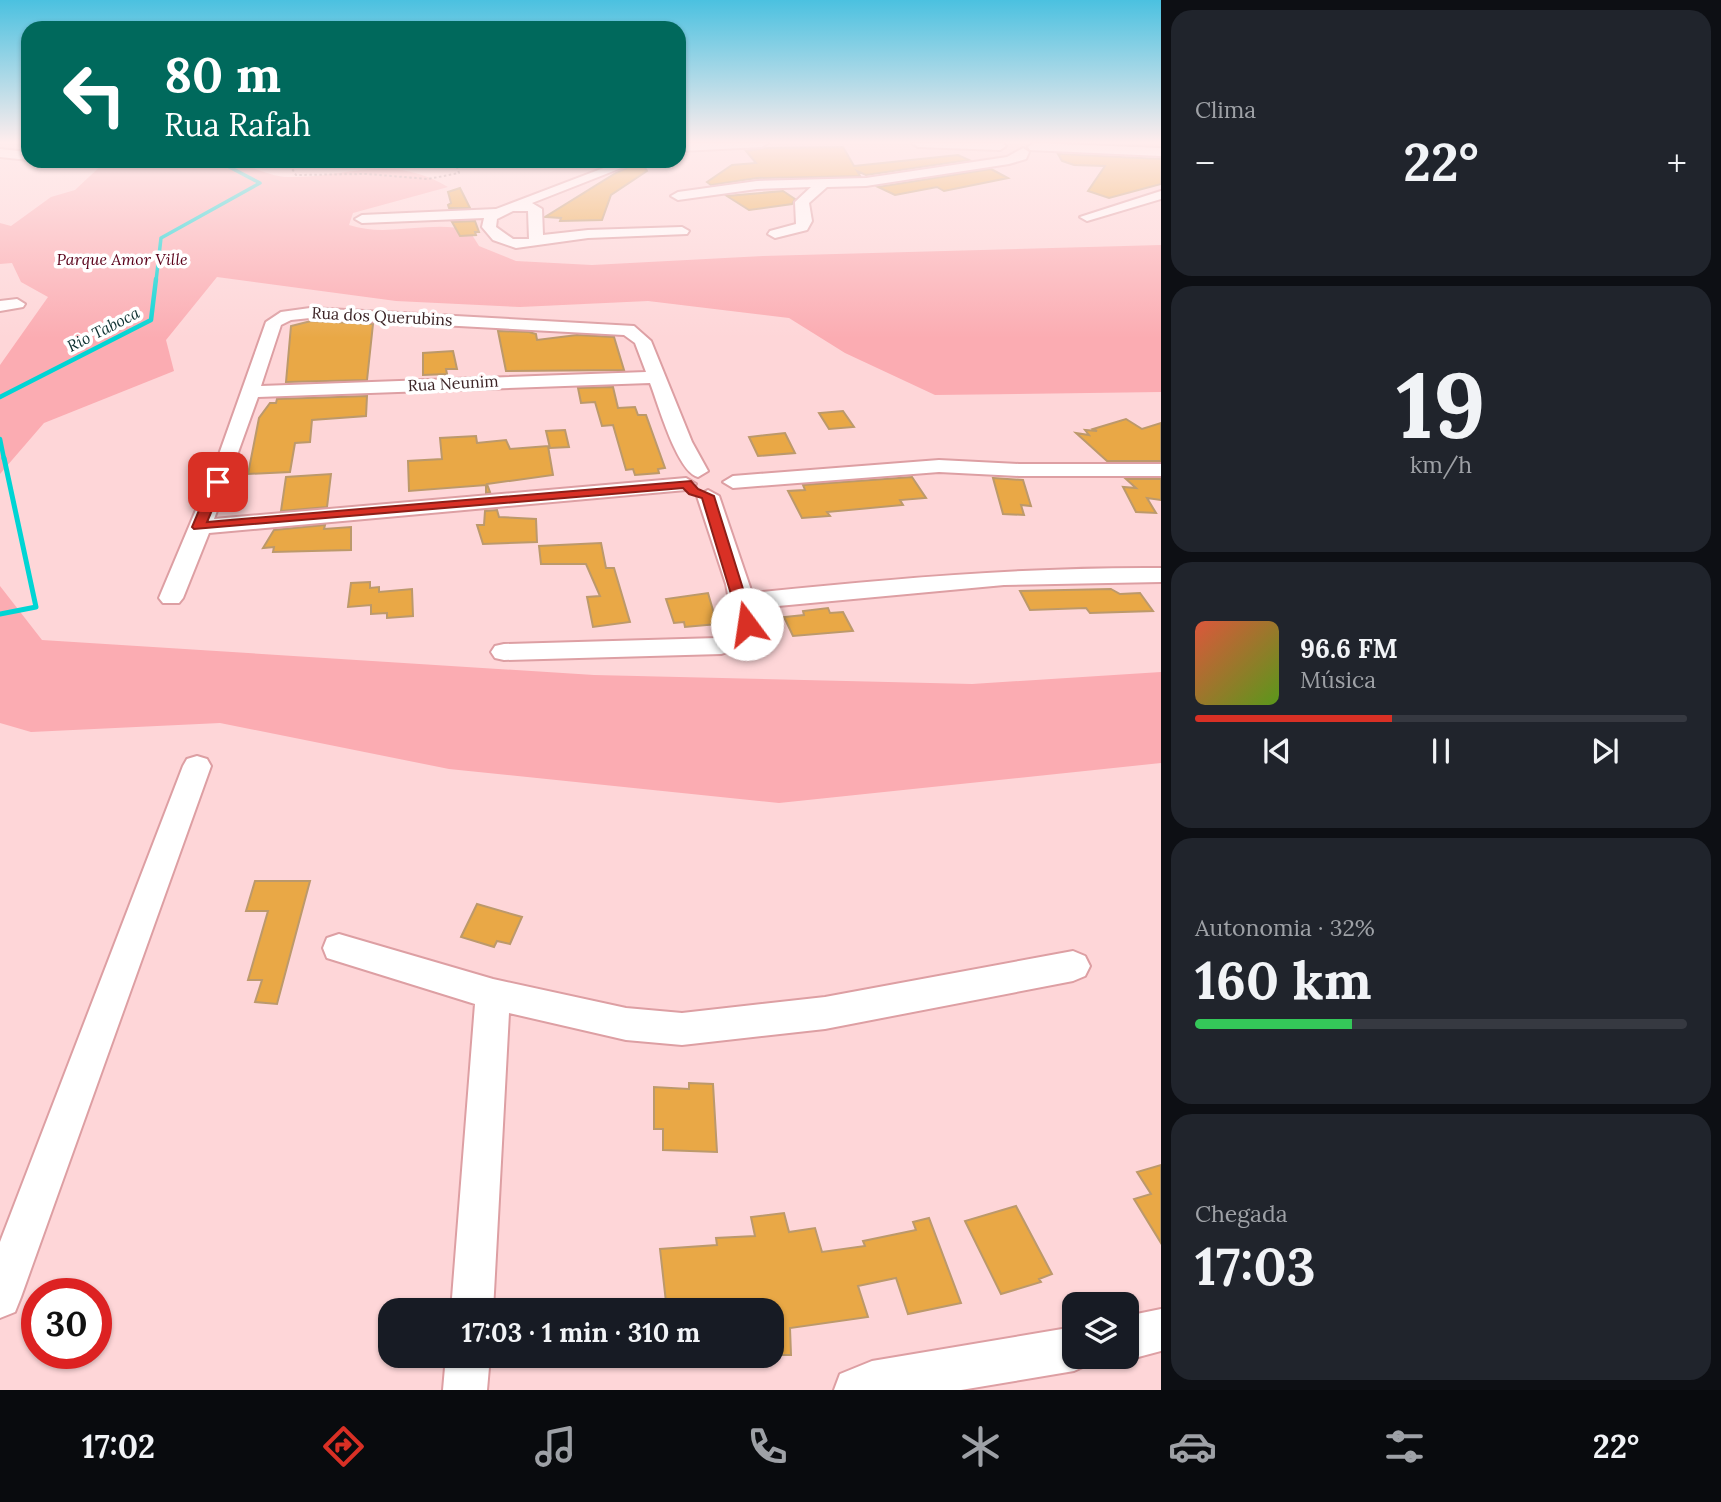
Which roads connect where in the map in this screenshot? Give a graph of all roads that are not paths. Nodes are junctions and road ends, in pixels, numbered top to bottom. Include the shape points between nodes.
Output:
1 (508, 208) edge
2 (532, 208) edge
3 (803, 208) edge
4 (1118, 208) edge
5 (535, 209) joint
6 (496, 213) junction
7 (1087, 217) dead end
8 (362, 219) dead end
9 (682, 231) dead end
10 (775, 234) dead end
11 (537, 240) junction
12 (657, 377) junction
13 (250, 392) junction
14 (1161, 470) edge
15 (692, 477) junction
16 (733, 482) junction
17 (708, 496) junction
18 (198, 527) junction
19 (1161, 575) edge
20 (171, 598) dead end
21 (743, 602) junction
22 (504, 652) dead end
23 (197, 766) dead end
24 (339, 948) dead end
25 (1073, 966) dead end
26 (494, 994) junction
27 (0, 1297) edge
28 (473, 1298) edge
29 (1161, 1330) edge
30 (1139, 1335) edge
31 (1062, 1351) edge
32 (467, 1368) edge
33 (465, 1390) edge
34 (856, 1390) edge

1 - 6 street
2 - 5 street
3 - 10 street via 802,227
4 - 7 street
5 - 11 street
6 - 8 street
6 - 11 street via 489,222 495,236 513,244
9 - 11 street
12 - 13 street, Rua Neunim
12 - 13 street, Rua dos Querubins via 643,341 619,328 301,313 274,322
12 - 15 street, Rua dos Querubins
13 - 18 street, Rua dos Querubins
14 - 16 street via 939,466
15 - 16 street via 720,471
15 - 17 street via 694,491
15 - 18 street
16 - 17 street via 722,495
17 - 21 street
18 - 20 street, Rua dos Querubins
19 - 21 street via 895,586
21 - 22 street via 747,624 742,634 721,646
23 - 27 street
24 - 26 street
25 - 26 street via 825,1013 682,1029 626,1024
26 - 28 street
29 - 30 street
31 - 34 street via 872,1383
32 - 33 street

